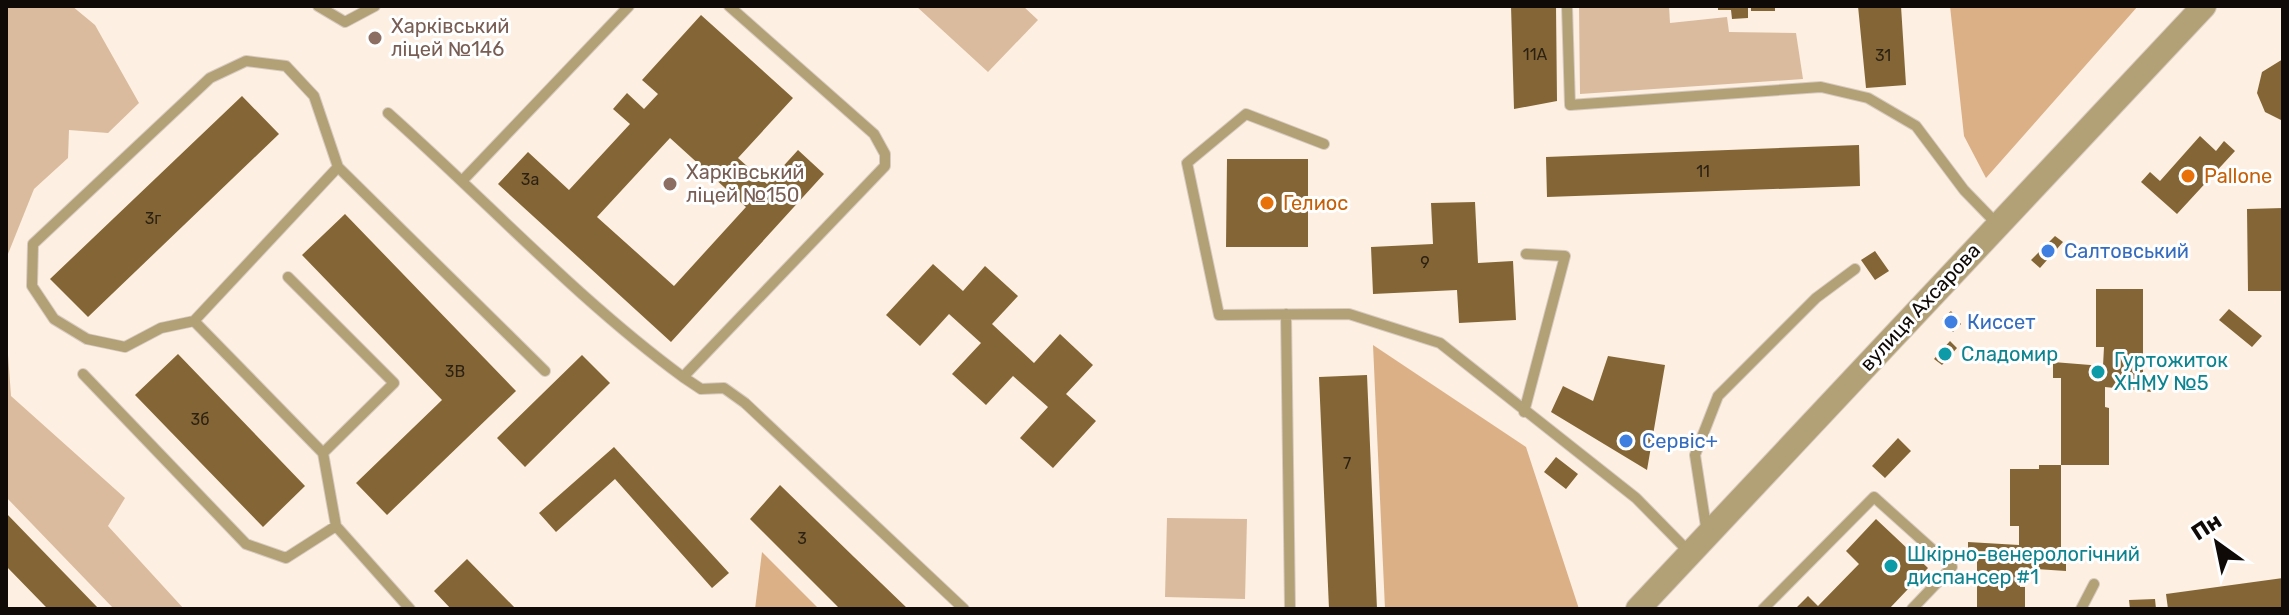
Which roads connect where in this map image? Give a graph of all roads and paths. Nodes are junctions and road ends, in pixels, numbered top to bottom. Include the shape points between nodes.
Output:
1 (318, 6) edge
2 (375, 6) edge
3 (629, 6) edge
4 (729, 6) edge
5 (1567, 6) edge
6 (2204, 6) edge
7 (388, 113) dead end
8 (1324, 144) dead end
9 (338, 167) junction
10 (463, 180) junction
11 (1997, 224) junction
12 (1526, 254) dead end
13 (1855, 269) dead end
14 (288, 277) dead end
15 (1286, 314) junction
16 (194, 321) junction
17 (545, 371) dead end
18 (83, 374) dead end
19 (683, 377) junction
20 (1524, 412) junction
21 (323, 453) junction
22 (336, 526) junction
23 (1707, 534) junction
24 (1690, 553) junction
25 (2094, 584) dead end
26 (1659, 598) edge
27 (410, 609) edge
28 (964, 609) edge
29 (1290, 609) edge
30 (1638, 609) edge
31 (1763, 609) edge
32 (1912, 609) edge
33 (2081, 609) edge

1 - 2 lane via 345,22
3 - 10 lane
4 - 19 lane via 874,134 885,166
5 - 11 lane via 1570,105 1821,87 1868,98 1916,126
6 - 11 street, вулиця Ахсарова
7 - 10 lane
8 - 15 lane via 1246,114 1187,163 1219,315
9 - 16 lane
9 - 16 lane via 314,96 286,66 246,61 200,86 33,244 32,286 54,319 87,339 125,347 161,328
9 - 17 lane
10 - 19 lane via 566,280
11 - 23 street, вулиця Ахсарова
12 - 20 lane via 1565,256
13 - 23 lane via 1816,298 1718,396 1695,455
14 - 21 lane via 394,383
15 - 20 lane via 1349,314 1440,343
15 - 29 lane
16 - 21 lane
18 - 22 lane via 246,544 286,558
19 - 28 lane via 701,389 724,388 745,403
20 - 24 lane via 1636,498
21 - 22 lane
22 - 27 lane
23 - 24 street, вулиця Ахсарова
24 - 26 street, вулиця Ахсарова
25 - 33 lane
26 - 30 street, вулиця Ахсарова
31 - 32 lane via 1874,497 1952,567

